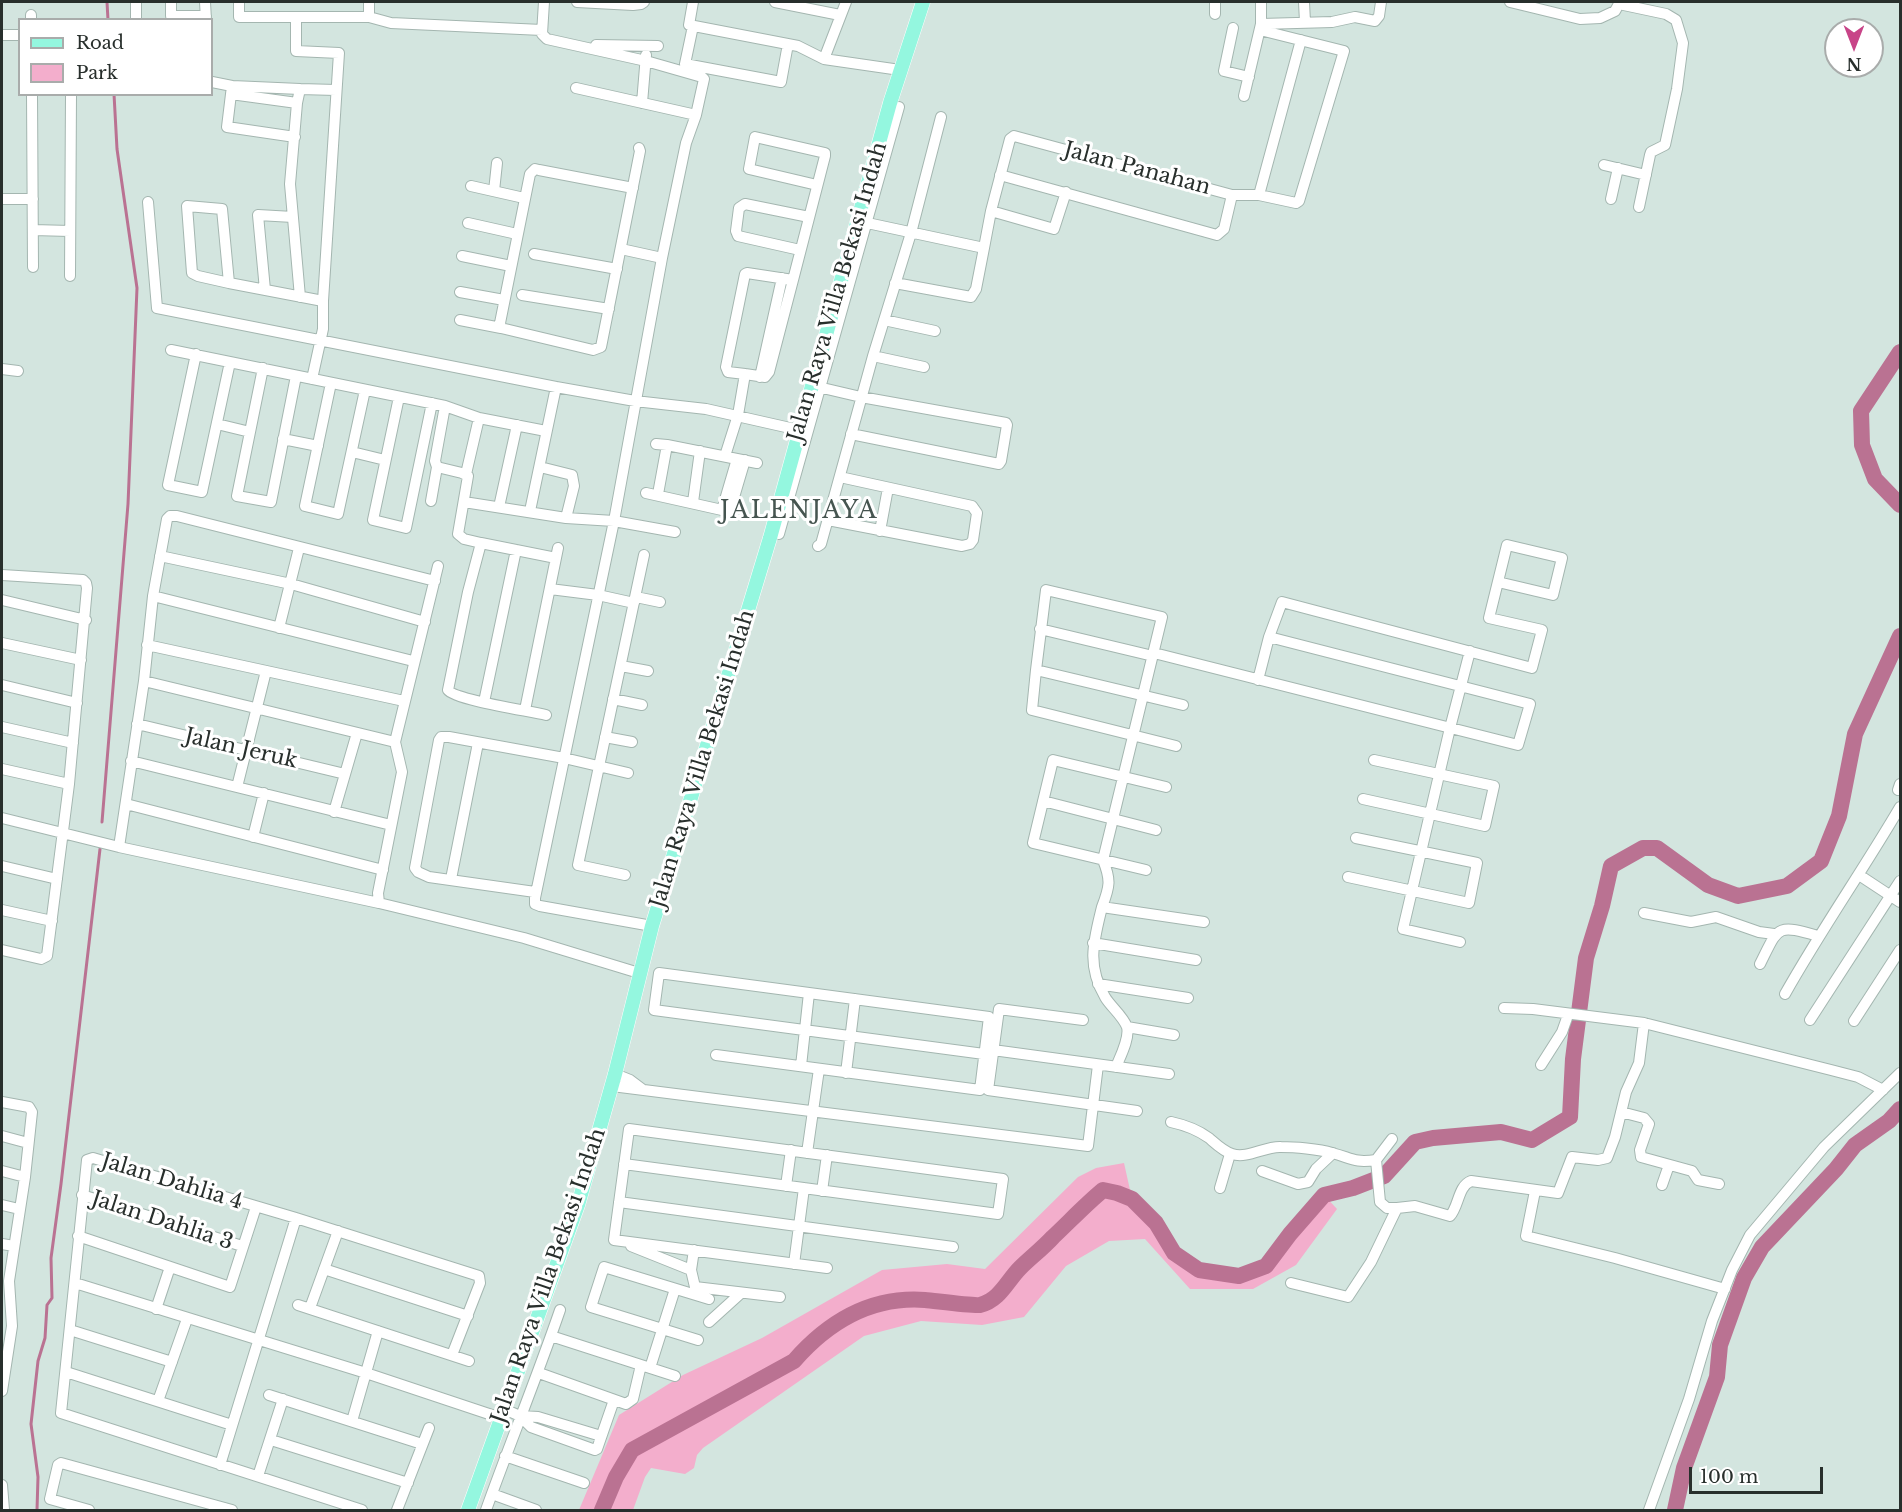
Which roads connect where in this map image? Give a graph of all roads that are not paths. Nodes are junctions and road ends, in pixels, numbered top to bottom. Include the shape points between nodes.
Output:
1 (136, 2) edge
2 (171, 2) edge
3 (206, 2) edge
4 (239, 2) edge
5 (369, 2) edge
6 (544, 2) edge
7 (577, 2) edge
8 (644, 2) edge
9 (693, 2) edge
10 (775, 2) edge
11 (846, 2) edge
12 (923, 2) edge
13 (1215, 2) edge
14 (1261, 2) edge
15 (1304, 2) edge
16 (1381, 2) edge
17 (1510, 2) edge
18 (1562, 2) edge
19 (1619, 3) edge
20 (809, 5) edge
21 (1558, 13) junction
22 (1215, 14) dead end
23 (840, 15) junction
24 (296, 17) junction
25 (369, 17) junction
26 (136, 18) edge
27 (171, 18) edge
28 (206, 18) edge
29 (1305, 22) junction
30 (693, 26) junction
31 (1261, 27) junction
32 (1233, 28) dead end
33 (542, 30) junction
34 (2, 35) edge
35 (18, 35) edge
36 (1301, 40) junction
37 (573, 44) junction
38 (788, 44) junction
39 (824, 58) junction
40 (646, 61) junction
41 (900, 70) junction
42 (1249, 78) junction
43 (213, 82) edge
44 (576, 88) dead end
45 (300, 89) junction
46 (232, 90) junction
47 (336, 90) junction
48 (32, 96) edge
49 (71, 96) edge
50 (1244, 96) dead end
51 (297, 103) junction
52 (642, 103) junction
53 (899, 107) dead end
54 (696, 115) junction
55 (941, 117) dead end
56 (295, 138) junction
57 (639, 148) dead end
58 (497, 163) dead end
59 (1604, 165) dead end
60 (1618, 168) junction
61 (1000, 175) junction
62 (1646, 175) junction
63 (817, 185) junction
64 (471, 186) dead end
65 (633, 188) junction
66 (494, 191) junction
67 (1066, 192) junction
68 (1232, 195) junction
69 (1259, 195) junction
70 (524, 198) junction
71 (2, 199) edge
72 (33, 199) junction
73 (1611, 199) dead end
74 (148, 202) dead end
75 (1639, 207) dead end
76 (991, 211) junction
77 (293, 217) junction
78 (809, 217) junction
79 (862, 222) junction
80 (468, 223) dead end
81 (33, 230) junction
82 (70, 231) junction
83 (911, 233) junction
84 (517, 234) junction
85 (984, 248) junction
86 (621, 249) junction
87 (800, 250) junction
88 (534, 254) dead end
89 (462, 256) dead end
90 (662, 258) junction
91 (511, 266) junction
92 (33, 267) dead end
93 (617, 269) junction
94 (70, 276) dead end
95 (782, 278) junction
96 (793, 280) junction
97 (229, 283) junction
98 (895, 283) junction
99 (265, 290) junction
100 (460, 292) dead end
101 (522, 295) dead end
102 (300, 297) junction
103 (504, 300) junction
104 (323, 301) junction
105 (609, 309) junction
106 (460, 320) dead end
107 (884, 320) junction
108 (501, 328) junction
109 (935, 331) dead end
110 (320, 341) junction
111 (171, 351) dead end
112 (196, 354) junction
113 (873, 356) junction
114 (230, 362) junction
115 (924, 367) dead end
116 (263, 368) junction
117 (2, 369) edge
118 (18, 371) dead end
119 (745, 374) junction
120 (296, 376) junction
121 (760, 377) junction
122 (312, 380) junction
123 (331, 383) junction
124 (556, 387) junction
125 (815, 387) junction
126 (365, 390) junction
127 (399, 397) junction
128 (861, 397) junction
129 (635, 401) junction
130 (432, 404) junction
131 (445, 406) junction
132 (738, 415) junction
133 (479, 418) junction
134 (217, 424) junction
135 (517, 425) junction
136 (799, 430) junction
137 (546, 431) junction
138 (250, 432) junction
139 (851, 434) junction
140 (283, 439) junction
141 (656, 444) dead end
142 (667, 445) junction
143 (318, 446) junction
144 (700, 451) junction
145 (352, 452) junction
146 (725, 456) junction
147 (385, 460) junction
148 (741, 460) junction
149 (757, 463) dead end
150 (437, 467) junction
151 (540, 467) junction
152 (466, 474) junction
153 (840, 477) junction
154 (888, 488) junction
155 (431, 501) dead end
156 (464, 502) junction
157 (693, 502) junction
158 (499, 507) junction
159 (530, 511) junction
160 (566, 518) junction
161 (828, 520) junction
162 (614, 521) junction
163 (880, 531) junction
164 (675, 532) dead end
165 (779, 534) dead end
166 (481, 543) junction
167 (818, 546) dead end
168 (299, 548) junction
169 (516, 550) junction
170 (645, 555) dead end
171 (160, 556) junction
172 (438, 566) dead end
173 (2, 575) edge
174 (435, 580) junction
175 (1498, 582) junction
176 (291, 584) junction
177 (550, 589) junction
178 (598, 595) junction
179 (153, 596) junction
180 (2, 600) edge
181 (635, 600) junction
182 (660, 602) dead end
183 (86, 620) junction
184 (425, 622) junction
185 (279, 628) junction
186 (1040, 629) junction
187 (1269, 637) junction
188 (2, 643) edge
189 (147, 645) junction
190 (1470, 651) junction
191 (1153, 655) junction
192 (81, 660) junction
193 (413, 661) junction
194 (621, 666) junction
195 (1036, 669) junction
196 (266, 671) junction
197 (648, 671) dead end
198 (1258, 680) junction
199 (144, 681) junction
200 (2, 685) edge
201 (1461, 686) junction
202 (1143, 696) junction
203 (613, 699) junction
204 (404, 701) junction
205 (484, 702) junction
206 (77, 703) junction
207 (642, 705) dead end
208 (1183, 705) dead end
209 (256, 708) junction
210 (525, 710) junction
211 (546, 715) dead end
212 (137, 724) junction
213 (2, 727) edge
214 (1449, 728) junction
215 (357, 733) junction
216 (1134, 736) junction
217 (605, 737) junction
218 (395, 742) junction
219 (632, 742) dead end
220 (73, 743) junction
221 (478, 743) junction
222 (1176, 746) dead end
223 (246, 750) junction
224 (564, 758) junction
225 (1374, 760) dead end
226 (131, 761) junction
227 (599, 765) junction
228 (2, 769) edge
229 (628, 773) dead end
230 (345, 774) junction
231 (1439, 774) junction
232 (1124, 777) junction
233 (69, 784) junction
234 (237, 787) junction
235 (1166, 788) dead end
236 (264, 793) junction
237 (1363, 799) dead end
238 (1043, 801) junction
239 (126, 804) junction
240 (1900, 807) edge
241 (334, 812) junction
242 (1430, 814) junction
243 (2, 818) edge
244 (1113, 819) junction
245 (391, 825) junction
246 (1156, 830) dead end
247 (62, 831) junction
248 (253, 837) junction
249 (1356, 838) dead end
250 (119, 847) junction
251 (1421, 851) junction
252 (1103, 860) junction
253 (2, 867) edge
254 (383, 870) junction
255 (1146, 870) dead end
256 (625, 875) dead end
257 (1859, 875) junction
258 (1348, 878) dead end
259 (57, 879) junction
260 (451, 879) junction
261 (1900, 881) edge
262 (1412, 891) junction
263 (535, 892) junction
264 (1896, 898) edge
265 (379, 903) junction
266 (1102, 907) junction
267 (2, 910) edge
268 (1644, 913) dead end
269 (52, 921) junction
270 (1204, 922) dead end
271 (652, 926) junction
272 (1774, 934) junction
273 (1818, 936) junction
274 (1460, 942) dead end
275 (1093, 943) junction
276 (2, 950) edge
277 (1900, 950) edge
278 (1196, 960) dead end
279 (1760, 964) dead end
280 (639, 973) junction
281 (1098, 984) junction
282 (809, 993) junction
283 (1785, 994) dead end
284 (1188, 998) dead end
285 (855, 999) junction
286 (1504, 1008) dead end
287 (1571, 1015) junction
288 (1083, 1020) dead end
289 (1810, 1020) dead end
290 (1854, 1021) dead end
291 (1644, 1023) junction
292 (1127, 1027) junction
293 (805, 1030) junction
294 (1174, 1035) dead end
295 (850, 1036) junction
296 (989, 1052) junction
297 (716, 1055) dead end
298 (1098, 1065) junction
299 (1541, 1065) dead end
300 (801, 1066) junction
301 (1116, 1067) junction
302 (822, 1069) junction
303 (846, 1072) junction
304 (1900, 1073) edge
305 (1169, 1074) dead end
306 (613, 1080) junction
307 (1883, 1090) junction
308 (2, 1102) edge
309 (1093, 1105) junction
310 (816, 1111) junction
311 (1137, 1111) dead end
312 (1621, 1112) junction
313 (1171, 1122) dead end
314 (2, 1136) edge
315 (1392, 1139) dead end
316 (28, 1143) junction
317 (791, 1150) junction
318 (811, 1153) junction
319 (1333, 1153) junction
320 (1230, 1154) junction
321 (827, 1155) junction
322 (624, 1164) junction
323 (1377, 1164) junction
324 (1669, 1165) junction
325 (2, 1171) edge
326 (1262, 1171) dead end
327 (25, 1177) junction
328 (1719, 1184) dead end
329 (1662, 1185) dead end
330 (786, 1186) junction
331 (804, 1188) junction
332 (1220, 1188) dead end
333 (822, 1191) junction
334 (1535, 1191) junction
335 (82, 1195) junction
336 (619, 1202) junction
337 (2, 1205) edge
338 (256, 1207) junction
339 (1397, 1208) junction
340 (19, 1209) junction
341 (296, 1218) junction
342 (799, 1226) junction
343 (338, 1231) junction
344 (78, 1236) junction
345 (614, 1240) junction
346 (2, 1244) edge
347 (14, 1246) junction
348 (242, 1246) junction
349 (953, 1246) dead end
350 (693, 1250) junction
351 (794, 1264) junction
352 (170, 1267) junction
353 (827, 1268) dead end
354 (324, 1269) junction
355 (691, 1270) junction
356 (5, 1280) edge
357 (75, 1283) junction
358 (1291, 1283) dead end
359 (675, 1289) junction
360 (1725, 1289) junction
361 (741, 1293) junction
362 (712, 1295) junction
363 (780, 1297) dead end
364 (298, 1305) dead end
365 (310, 1308) junction
366 (156, 1309) junction
367 (560, 1310) dead end
368 (468, 1316) junction
369 (7, 1318) edge
370 (187, 1319) junction
371 (662, 1329) junction
372 (70, 1330) junction
373 (378, 1331) junction
374 (551, 1336) junction
375 (698, 1340) dead end
376 (6, 1341) edge
377 (258, 1341) junction
378 (452, 1355) junction
379 (470, 1361) dead end
380 (172, 1362) junction
381 (645, 1366) junction
382 (66, 1372) junction
383 (366, 1373) junction
384 (539, 1373) junction
385 (3, 1376) edge
386 (675, 1376) dead end
387 (2, 1391) edge
388 (269, 1395) dead end
389 (283, 1399) junction
390 (614, 1400) junction
391 (158, 1401) junction
392 (502, 1414) junction
393 (520, 1416) junction
394 (352, 1421) junction
395 (232, 1425) junction
396 (429, 1428) dead end
397 (601, 1436) junction
398 (271, 1440) junction
399 (422, 1444) junction
400 (505, 1456) junction
401 (220, 1464) junction
402 (258, 1476) junction
403 (408, 1483) junction
404 (584, 1483) dead end
405 (2, 1486) edge
406 (492, 1494) junction
407 (63, 1507) edge
408 (204, 1507) edge
409 (4, 1510) edge
410 (89, 1510) edge
411 (232, 1510) edge
412 (362, 1510) edge
413 (397, 1510) edge
414 (468, 1510) edge
415 (486, 1510) edge
416 (536, 1510) edge
417 (1649, 1510) edge

1 - 26 street
2 - 27 street
3 - 28 street
4 - 24 street via 239,18
5 - 25 street
6 - 33 street
7 - 8 street
9 - 30 street via 689,25
10 - 20 street
11 - 23 street
12 - 41 main road, Jalan Raya Villa Bekasi Indah
13 - 22 street
14 - 31 street
15 - 29 street
16 - 29 street via 1375,21 1355,18
17 - 21 street
18 - 21 street
19 - 21 street via 1614,11 1593,19
19 - 62 street via 1676,20 1683,43 1665,146 1651,152
20 - 23 street
23 - 39 street
24 - 25 street
24 - 47 street via 296,51 339,53
25 - 33 street via 391,23
27 - 28 street
29 - 31 street
30 - 38 street
30 - 38 street via 685,64 695,66 781,82
31 - 36 street
31 - 42 street
32 - 42 street via 1224,71
33 - 37 street via 547,39
34 - 35 street
36 - 69 street
36 - 69 street, Jalan Panahan via 1344,51 1299,201
37 - 40 street
37 - 40 street via 653,46
38 - 39 street
39 - 41 street
40 - 52 street
40 - 54 street via 704,79
41 - 79 main road, Jalan Raya Villa Bekasi Indah
42 - 50 street
43 - 46 street
44 - 52 street
45 - 46 street
45 - 47 street
45 - 51 street
46 - 51 street
46 - 56 street via 227,128
47 - 104 street
48 - 72 street
49 - 82 street
51 - 56 street
52 - 54 street
53 - 79 street
54 - 90 street via 686,143
55 - 83 street
56 - 77 street via 290,184
57 - 65 street
58 - 66 street
59 - 60 street
60 - 62 street
60 - 73 street
61 - 67 street
61 - 68 street, Jalan Panahan via 1010,139 1017,136
61 - 76 street
62 - 75 street
63 - 63 street via 823,151 756,137 748,169
63 - 78 street
64 - 66 street
65 - 70 street via 535,169
65 - 86 street
66 - 70 street
67 - 68 street via 1217,235 1224,230
67 - 76 street via 1054,229
68 - 69 street, Jalan Panahan
70 - 84 street
71 - 72 street
72 - 81 street
74 - 110 street via 157,308
76 - 85 street
77 - 99 street via 258,215
77 - 102 street
78 - 87 street
78 - 87 street via 745,204 739,208 738,236
79 - 83 street
79 - 125 main road, Jalan Raya Villa Bekasi Indah
80 - 84 street
81 - 82 street
81 - 92 street
82 - 94 street
83 - 85 street
83 - 98 street
84 - 91 street
85 - 98 street via 971,297
86 - 90 street
86 - 93 street
87 - 96 street
88 - 93 street
89 - 91 street
90 - 129 street
91 - 103 street
93 - 105 street
95 - 96 street
95 - 119 street via 745,274 726,366 728,372
95 - 121 street
96 - 121 street via 769,372
97 - 97 street via 222,209 187,207 192,273
97 - 99 street
98 - 107 street
99 - 102 street
100 - 103 street
101 - 105 street
102 - 104 street
103 - 108 street
104 - 110 street
105 - 108 street via 598,350
106 - 108 street
107 - 109 street
107 - 113 street
110 - 122 street
110 - 124 street
111 - 112 street
112 - 114 street
112 - 134 street via 168,485 202,492
113 - 115 street
113 - 128 street
114 - 116 street
114 - 134 street
116 - 120 street
116 - 138 street
117 - 118 street
119 - 121 street
119 - 132 street
120 - 122 street
120 - 140 street
122 - 123 street
123 - 126 street
123 - 143 street
124 - 129 street
124 - 137 street
125 - 128 street
125 - 136 main road, Jalan Raya Villa Bekasi Indah
125 - 165 street
126 - 127 street
126 - 145 street
127 - 130 street
127 - 147 street
128 - 139 street
128 - 139 street via 1006,423 1000,464
129 - 132 street
129 - 162 street
130 - 131 street
130 - 147 street via 406,528 373,520
131 - 133 street
131 - 150 street
132 - 136 street
132 - 146 street
133 - 135 street
133 - 152 street
134 - 138 street
135 - 137 street
135 - 158 street
136 - 271 main road, Jalan Raya Villa Bekasi Indah
137 - 151 street
138 - 140 street via 237,496 271,502
139 - 153 street
140 - 143 street
141 - 142 street
142 - 144 street
142 - 157 street via 652,493
143 - 145 street via 305,506 338,514
144 - 146 street
144 - 157 street
145 - 147 street
146 - 148 street
148 - 149 street
148 - 157 street via 722,510
150 - 152 street
150 - 155 street
151 - 159 street
151 - 160 street via 572,475 574,486
152 - 156 street
153 - 154 street
153 - 161 street
154 - 163 street
154 - 163 street via 975,508 973,540 962,546
156 - 158 street
156 - 166 street via 458,534
158 - 159 street
159 - 160 street
160 - 162 street
161 - 163 street
161 - 167 street
162 - 164 street
162 - 178 street
166 - 169 street
166 - 205 street via 448,690
168 - 171 street via 172,516 165,525
168 - 174 street
168 - 176 street
169 - 177 street via 557,553
169 - 205 street
170 - 181 street
171 - 176 street
171 - 179 street
172 - 174 street
173 - 183 street via 85,581
174 - 184 street
175 - 175 street via 1507,545 1562,558 1553,595
175 - 190 street via 1488,618 1542,630 1532,668
176 - 184 street
176 - 185 street
177 - 178 street
177 - 210 street
178 - 181 street
178 - 224 street
179 - 185 street
179 - 189 street
180 - 183 street
181 - 182 street
181 - 194 street
183 - 192 street
184 - 193 street
185 - 193 street
186 - 191 street
186 - 191 street via 1046,590 1162,617
186 - 195 street
187 - 190 street via 1282,602
187 - 198 street
187 - 201 street
188 - 192 street
189 - 196 street
189 - 199 street
190 - 201 street
191 - 198 street
191 - 202 street
192 - 206 street
193 - 204 street
194 - 197 street
194 - 203 street
195 - 202 street
195 - 216 street via 1032,710
196 - 204 street
196 - 209 street
198 - 214 street
199 - 209 street
199 - 212 street
200 - 206 street
201 - 214 street
201 - 214 street via 1530,704 1518,745
202 - 208 street
202 - 216 street
203 - 207 street
203 - 217 street
204 - 218 street
205 - 210 street
206 - 220 street
209 - 215 street
209 - 223 street
210 - 211 street
212 - 223 street, Jalan Jeruk
212 - 226 street
213 - 220 street
214 - 231 street
215 - 218 street
215 - 230 street
216 - 222 street
216 - 232 street
217 - 219 street
217 - 227 street
218 - 245 street via 402,772
220 - 233 street
221 - 224 street
221 - 260 street
221 - 260 street via 449,737 441,737 438,742 415,868 423,875
223 - 230 street, Jalan Jeruk
223 - 234 street
224 - 227 street
224 - 263 street
225 - 231 street
226 - 234 street
226 - 239 street
227 - 229 street
227 - 256 street via 578,865
228 - 233 street
230 - 241 street
231 - 242 street
231 - 242 street via 1494,786 1485,826
232 - 235 street
232 - 238 street via 1053,760
232 - 244 street
233 - 247 street
234 - 236 street
236 - 241 street
236 - 248 street
237 - 242 street
238 - 244 street
238 - 252 street via 1033,843
239 - 248 street
239 - 250 street
240 - 257 street
241 - 245 street
242 - 251 street
243 - 247 street
244 - 246 street
244 - 252 street
245 - 254 street
247 - 250 street
247 - 259 street
248 - 254 street
249 - 251 street
250 - 265 street
251 - 262 street
251 - 262 street via 1478,863 1469,903
252 - 255 street
252 - 266 street via 1109,889
253 - 259 street
254 - 265 street
257 - 264 street
257 - 273 street
258 - 262 street
259 - 269 street
260 - 263 street
261 - 264 street
262 - 274 street via 1403,929
263 - 271 street via 537,905
264 - 289 street
265 - 280 street via 524,938
266 - 270 street
266 - 275 street
267 - 269 street
268 - 272 street via 1691,922 1716,917
269 - 276 street via 45,958
271 - 280 main road, Jalan Raya Villa Bekasi Indah
272 - 273 street via 1791,928
272 - 279 street
273 - 283 street
275 - 278 street
275 - 281 street
277 - 290 street
280 - 306 main road, Jalan Raya Villa Bekasi Indah
281 - 284 street
281 - 292 street
282 - 285 street
282 - 293 street
282 - 293 street via 659,973 654,1010
285 - 295 street
285 - 296 street via 989,1017
286 - 287 street
287 - 291 street
287 - 299 street
288 - 296 street via 999,1009
291 - 307 street via 1858,1077
291 - 312 street via 1638,1063
292 - 294 street
292 - 301 street
293 - 295 street
293 - 300 street
295 - 296 street
295 - 303 street
296 - 298 street
296 - 303 street via 980,1090
296 - 309 street via 988,1090
297 - 300 street
298 - 301 street
298 - 309 street
300 - 302 street
301 - 305 street
302 - 303 street
302 - 310 street
304 - 307 street
306 - 310 street via 627,1090
306 - 392 main road, Jalan Raya Villa Bekasi Indah via 578,1205
307 - 360 street via 1824,1147 1768,1212 1750,1235
308 - 316 street via 32,1110
309 - 310 street via 1088,1146
309 - 311 street
310 - 318 street
312 - 324 street via 1644,1118 1649,1124 1641,1157
312 - 334 street via 1606,1158 1572,1157 1558,1193
313 - 320 street via 1199,1132
314 - 316 street
315 - 323 street
316 - 327 street
317 - 318 street
317 - 322 street via 629,1129
317 - 330 street
318 - 321 street
319 - 320 street via 1281,1146 1246,1155
319 - 323 street via 1351,1161
319 - 326 street via 1304,1184
320 - 332 street
321 - 333 street
321 - 333 street via 1003,1179 998,1214
322 - 330 street
322 - 336 street
323 - 339 street via 1378,1195 1387,1208
324 - 328 street via 1692,1171 1698,1180
324 - 329 street
325 - 327 street
327 - 340 street
330 - 331 street
331 - 333 street
331 - 342 street
334 - 339 street via 1472,1181 1462,1189 1449,1216 1415,1206
334 - 360 street via 1526,1236
335 - 338 street, Jalan Dahlia 4 via 85,1165 88,1158 93,1158
335 - 344 street
335 - 348 street, Jalan Dahlia 3
336 - 342 street
336 - 345 street
337 - 340 street
338 - 341 street, Jalan Dahlia 4
338 - 348 street
339 - 358 street via 1350,1296
340 - 347 street
341 - 343 street, Jalan Dahlia 4
341 - 377 street
342 - 349 street
342 - 351 street
343 - 354 street
343 - 368 street, Jalan Dahlia 4 via 479,1276
344 - 352 street
344 - 357 street
345 - 350 street
345 - 355 street
346 - 347 street
347 - 356 street
348 - 352 street via 230,1287
350 - 351 street
350 - 355 street
351 - 353 street
352 - 366 street
354 - 365 street
354 - 368 street
355 - 362 street via 695,1287
356 - 369 street
357 - 366 street
357 - 372 street
359 - 362 street
359 - 371 street
359 - 371 street via 604,1267 591,1307
360 - 417 street
361 - 362 street
361 - 362 street via 709,1322
361 - 363 street
364 - 365 street
365 - 373 street
366 - 370 street
367 - 374 street
368 - 378 street
369 - 376 street
370 - 377 street
370 - 380 street
371 - 375 street
371 - 381 street
372 - 380 street
372 - 382 street
373 - 378 street
373 - 383 street
374 - 381 street
374 - 384 street
376 - 385 street
377 - 383 street
377 - 395 street
378 - 379 street
380 - 391 street
381 - 386 street
381 - 390 street via 630,1402
382 - 391 street
382 - 401 street via 62,1413
383 - 392 street
383 - 394 street
384 - 390 street
384 - 393 street
385 - 387 street
388 - 389 street
389 - 394 street
389 - 398 street
390 - 397 street
391 - 395 street
392 - 393 street
392 - 414 main road, Jalan Raya Villa Bekasi Indah
393 - 397 street via 538,1417
393 - 397 street via 531,1427 592,1449 597,1449
393 - 400 street
394 - 399 street
395 - 401 street
396 - 399 street
398 - 402 street
398 - 403 street
399 - 403 street
400 - 404 street
400 - 406 street
401 - 402 street
402 - 412 street
403 - 413 street
405 - 409 street
406 - 415 street
406 - 416 street
407 - 408 street via 50,1499 61,1463
407 - 410 street
408 - 411 street

